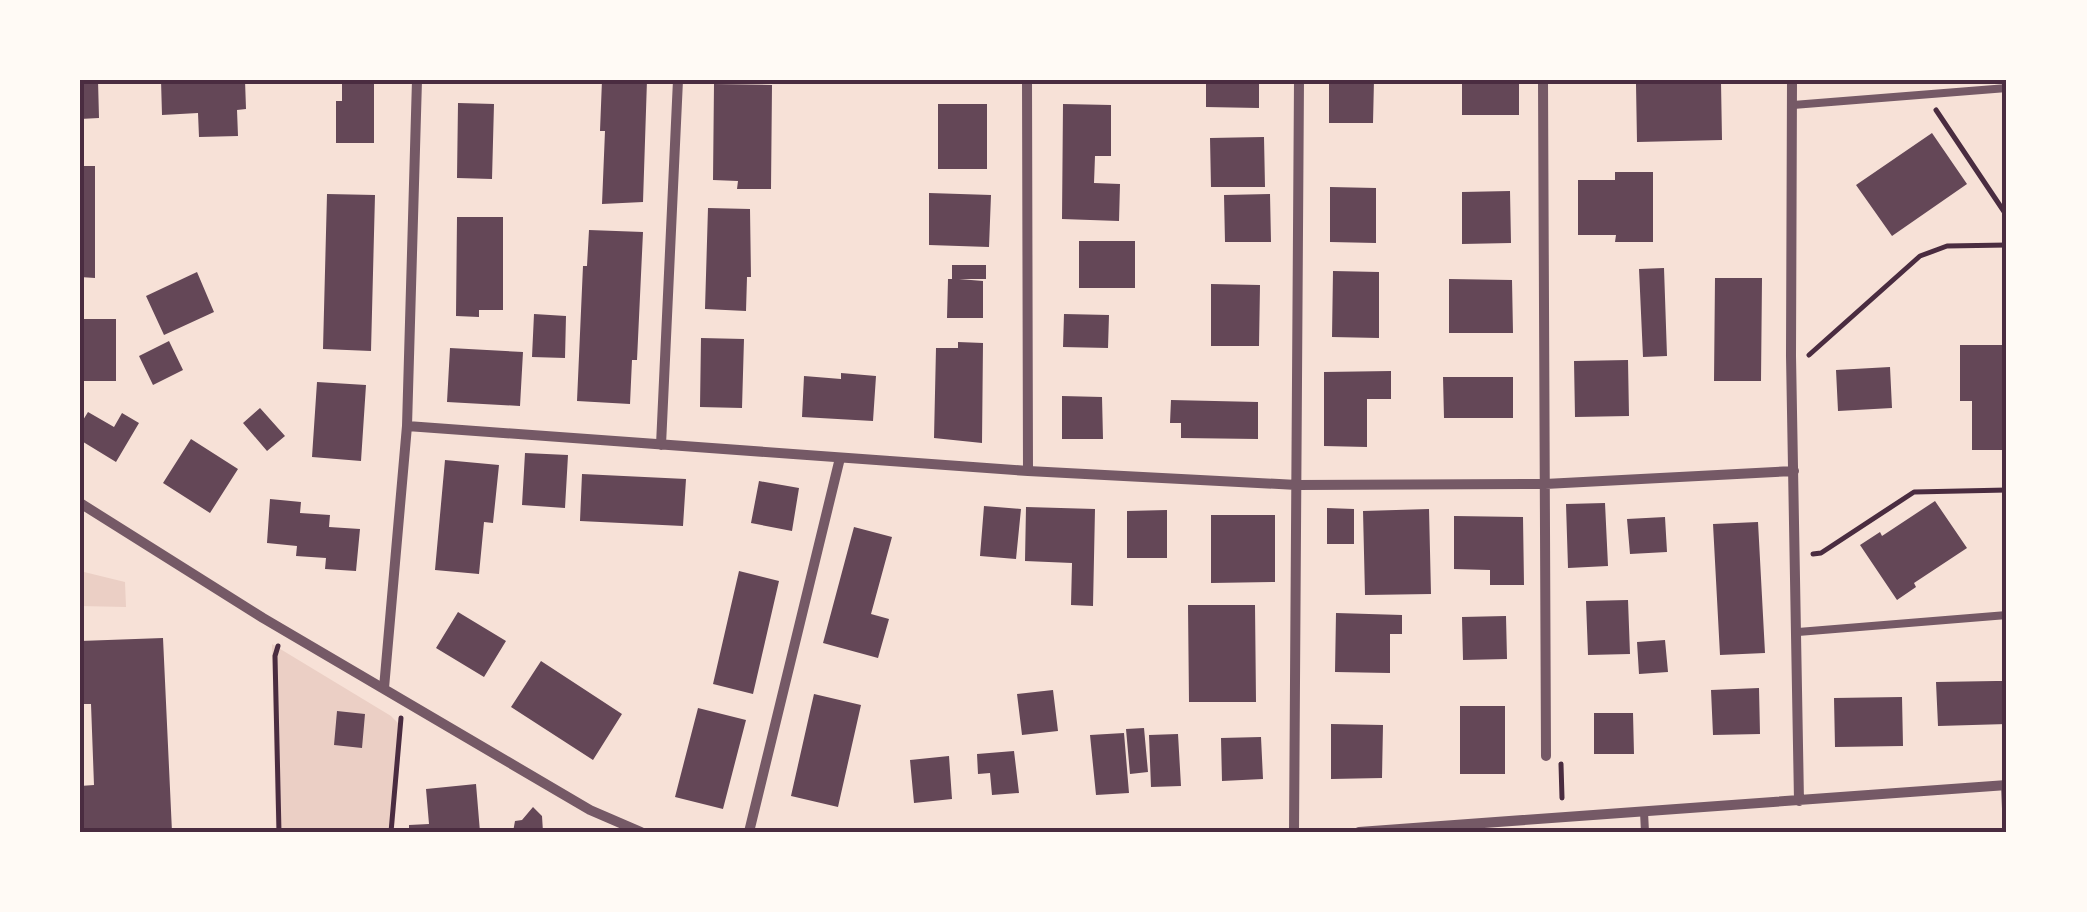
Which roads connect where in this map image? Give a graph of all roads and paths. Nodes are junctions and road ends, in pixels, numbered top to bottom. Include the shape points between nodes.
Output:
1 (418, 80) edge
2 (678, 80) edge
3 (1027, 80) edge
4 (1299, 80) edge
5 (1543, 80) edge
6 (1792, 80) edge
7 (2007, 88) edge
8 (1793, 105) junction
9 (1934, 108) dead end
10 (2007, 216) edge
11 (2007, 246) edge
12 (1791, 356) junction
13 (407, 426) junction
14 (661, 445) junction
15 (840, 458) junction
16 (1028, 471) junction
17 (1794, 471) junction
18 (1546, 484) junction
19 (1298, 485) junction
20 (2007, 490) edge
21 (80, 503) edge
22 (1796, 556) junction
23 (2007, 615) edge
24 (1798, 632) junction
25 (277, 648) dead end
26 (384, 688) junction
27 (399, 725) dead end
28 (1546, 756) joint
29 (2006, 785) edge
30 (1799, 801) junction
31 (1644, 812) junction
32 (1563, 819) junction
33 (280, 832) edge
34 (391, 832) edge
35 (642, 832) edge
36 (749, 832) edge
37 (1294, 832) edge
38 (1359, 832) edge
39 (1645, 832) edge
40 (2007, 832) edge

1 - 13 street
2 - 14 street
3 - 16 street
4 - 19 street
5 - 18 street
6 - 8 street
7 - 8 lane
8 - 12 street
9 - 10 path
11 - 12 path via 1947,246 1920,256 1809,355
12 - 17 street
13 - 14 street
13 - 26 street
14 - 15 street
15 - 16 street
15 - 36 street
16 - 19 street
17 - 18 street
17 - 22 street
18 - 19 street
18 - 28 street
19 - 37 street
20 - 22 path via 1914,492 1820,553
21 - 26 street
22 - 24 street
23 - 24 lane
24 - 30 street
25 - 33 path
26 - 35 street via 590,810
27 - 34 path
28 - 32 path via 1561,756
29 - 30 street
29 - 40 lane
30 - 31 street
31 - 32 street
31 - 39 lane
32 - 38 street

